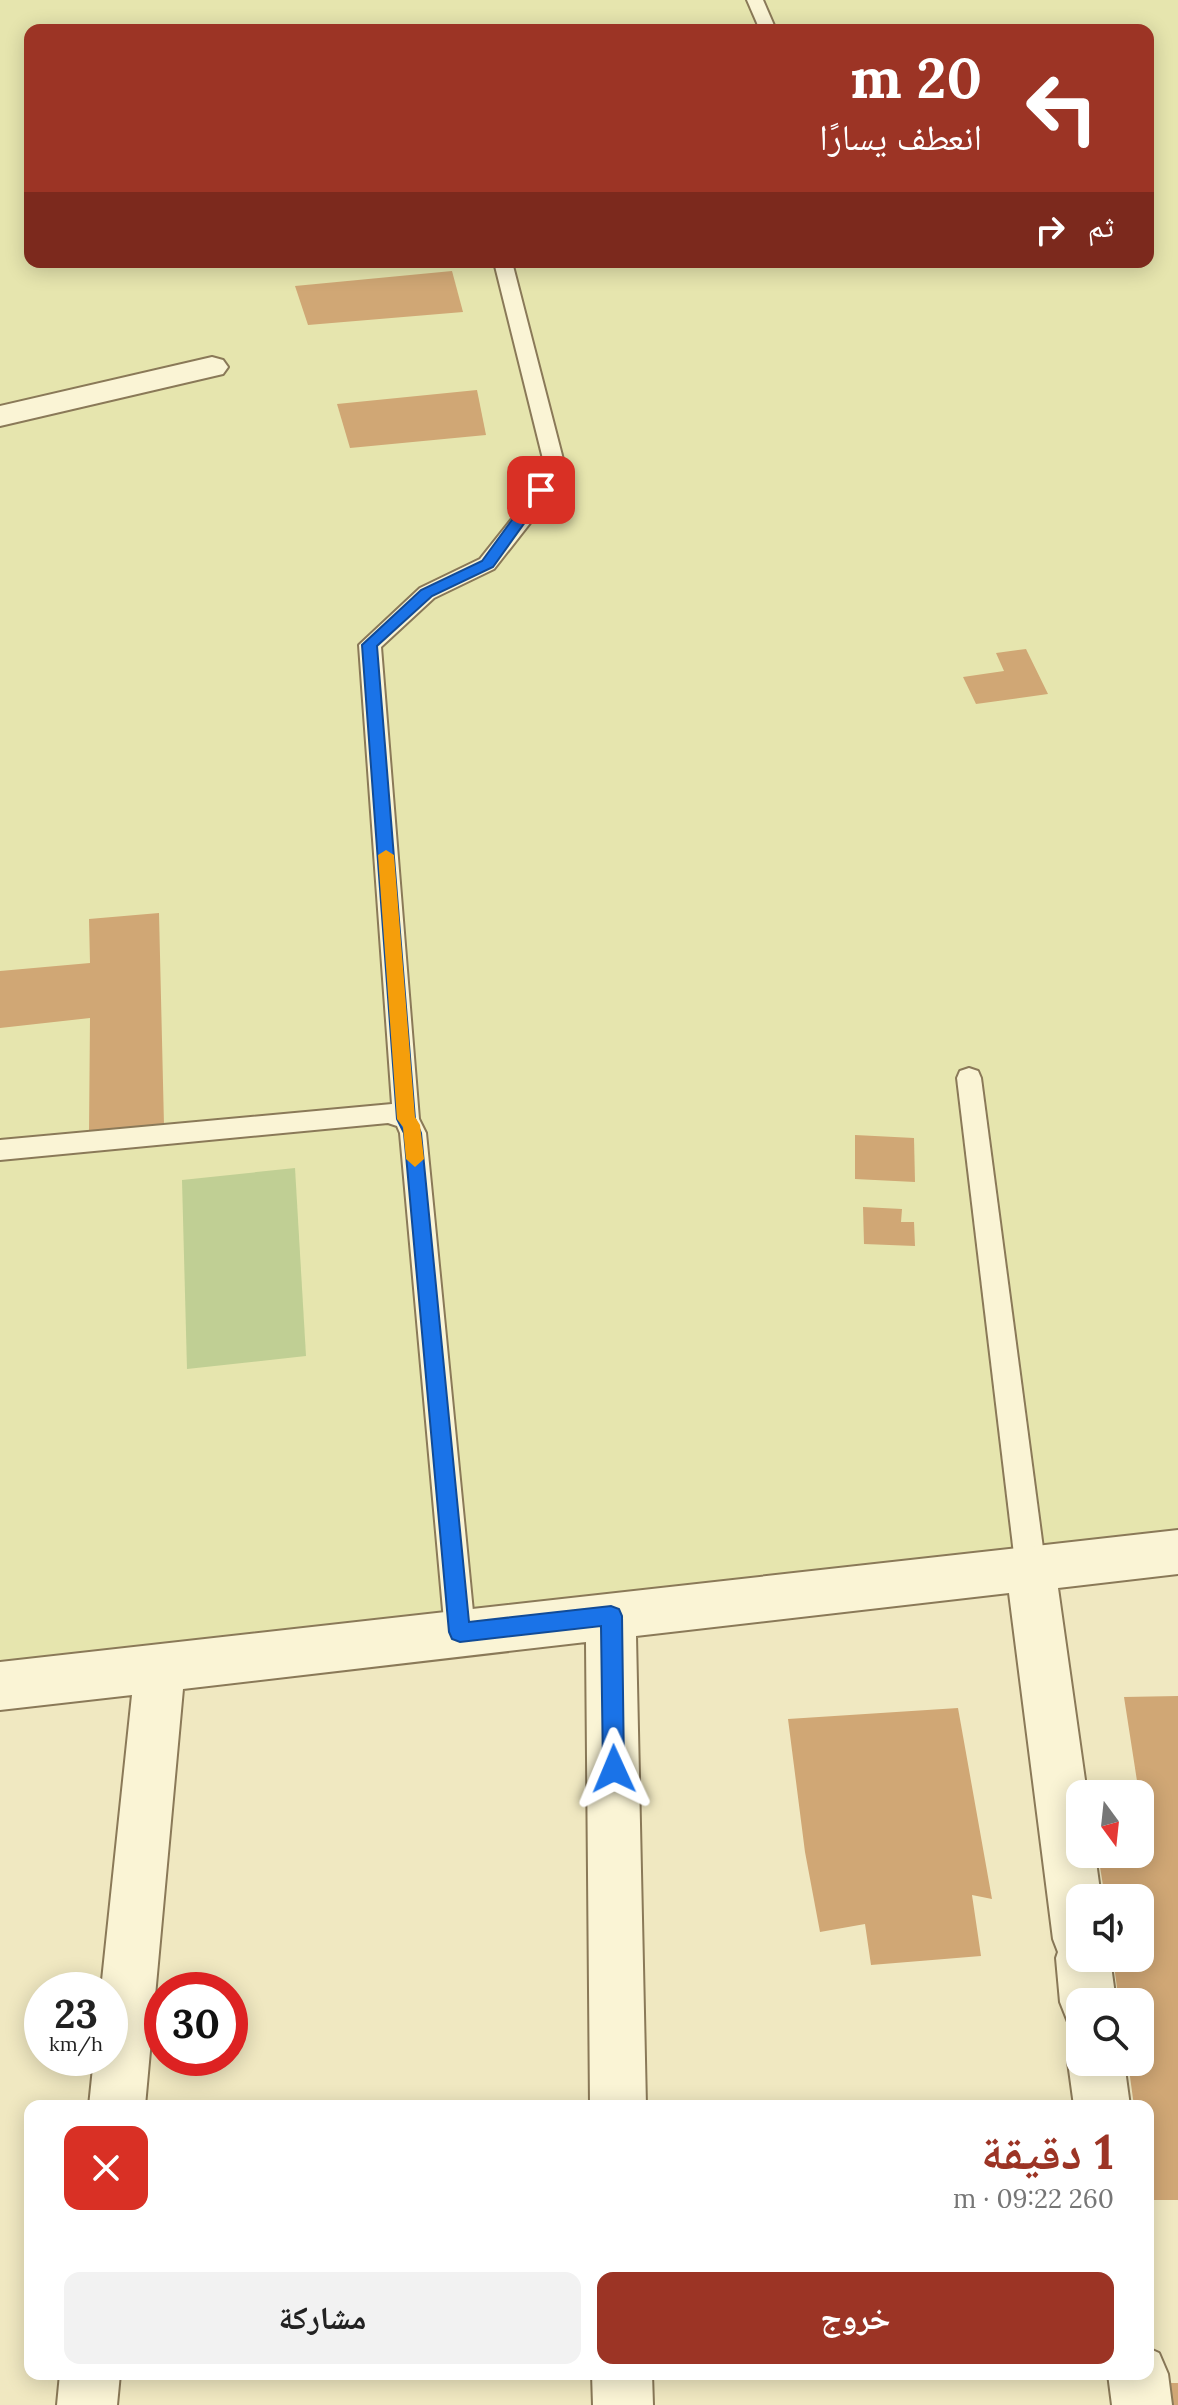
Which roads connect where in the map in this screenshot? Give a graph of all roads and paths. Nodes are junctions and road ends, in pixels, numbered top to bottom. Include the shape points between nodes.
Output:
1 (755, 0) edge
2 (765, 24) edge
3 (505, 268) edge
4 (212, 367) dead end
5 (0, 416) edge
6 (969, 1078) dead end
7 (406, 1119) junction
8 (0, 1150) edge
9 (1178, 1552) edge
10 (1031, 1571) junction
11 (611, 1616) junction
12 (460, 1632) junction
13 (160, 1667) junction
14 (0, 1686) edge
15 (1073, 1884) edge
16 (1098, 2076) edge
17 (118, 2100) edge
18 (618, 2100) edge
19 (1101, 2100) edge
20 (89, 2380) edge
21 (622, 2380) edge
22 (1139, 2380) edge
23 (87, 2405) edge
24 (623, 2405) edge
25 (1142, 2405) edge

1 - 2 lane
3 - 7 lane via 555,467 487,564 427,593 370,645
4 - 5 street
6 - 10 lane
7 - 8 lane via 389,1113
7 - 12 lane via 413,1133
9 - 10 street
10 - 11 street
10 - 15 street
11 - 12 street
11 - 18 street
12 - 13 street
13 - 14 street
13 - 17 street
16 - 19 street
20 - 23 street
21 - 24 street
22 - 25 street

